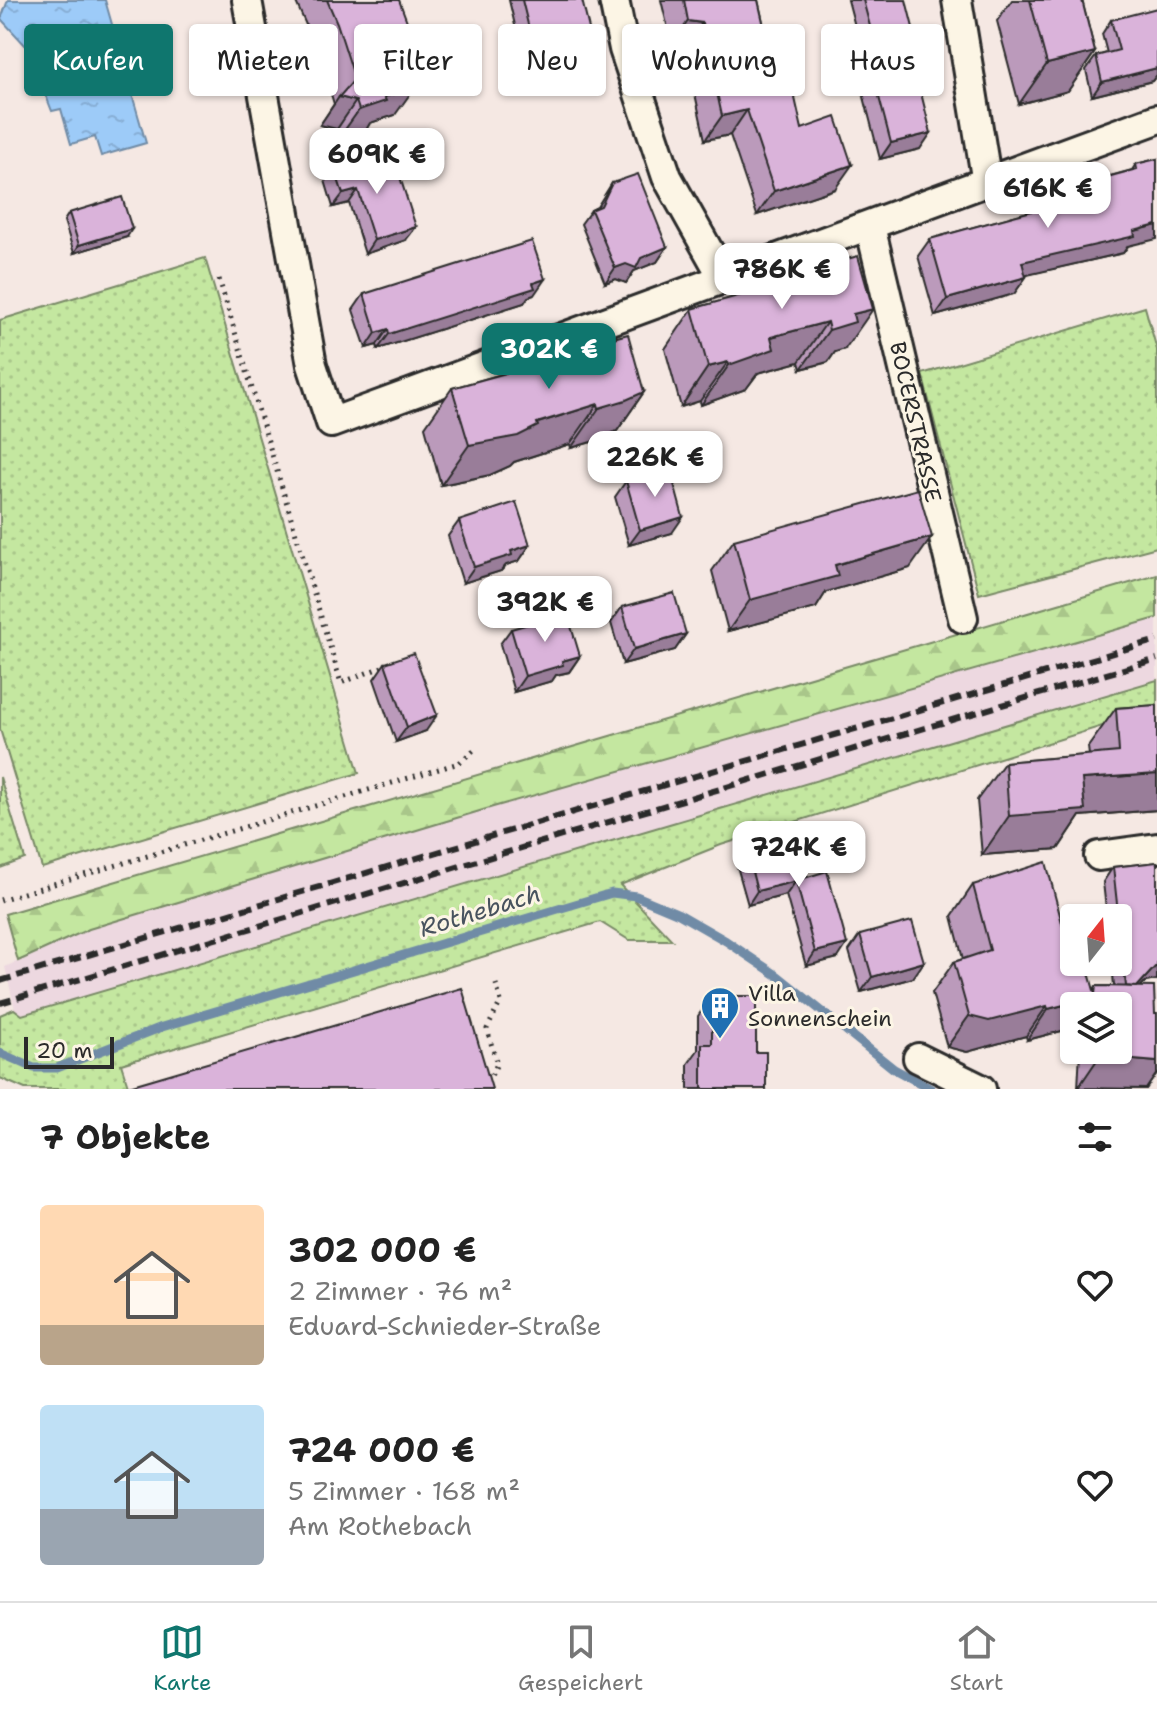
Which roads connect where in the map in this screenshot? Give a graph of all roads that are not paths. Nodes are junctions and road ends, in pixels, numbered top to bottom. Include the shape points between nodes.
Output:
1 (247, 0) edge
2 (614, 0) edge
3 (957, 0) edge
4 (1157, 119) edge
5 (987, 183) junction
6 (870, 226) junction
7 (723, 277) junction
8 (963, 618) dead end
9 (1157, 848) edge
10 (1099, 856) dead end
11 (918, 1058) dead end
12 (981, 1089) edge

1 - 7 street via 312,365 331,423
2 - 7 street via 624,49 667,177
3 - 5 street
4 - 5 street
5 - 6 street
6 - 7 street
6 - 8 street, BOCERSTRASSE
9 - 10 street
11 - 12 street

